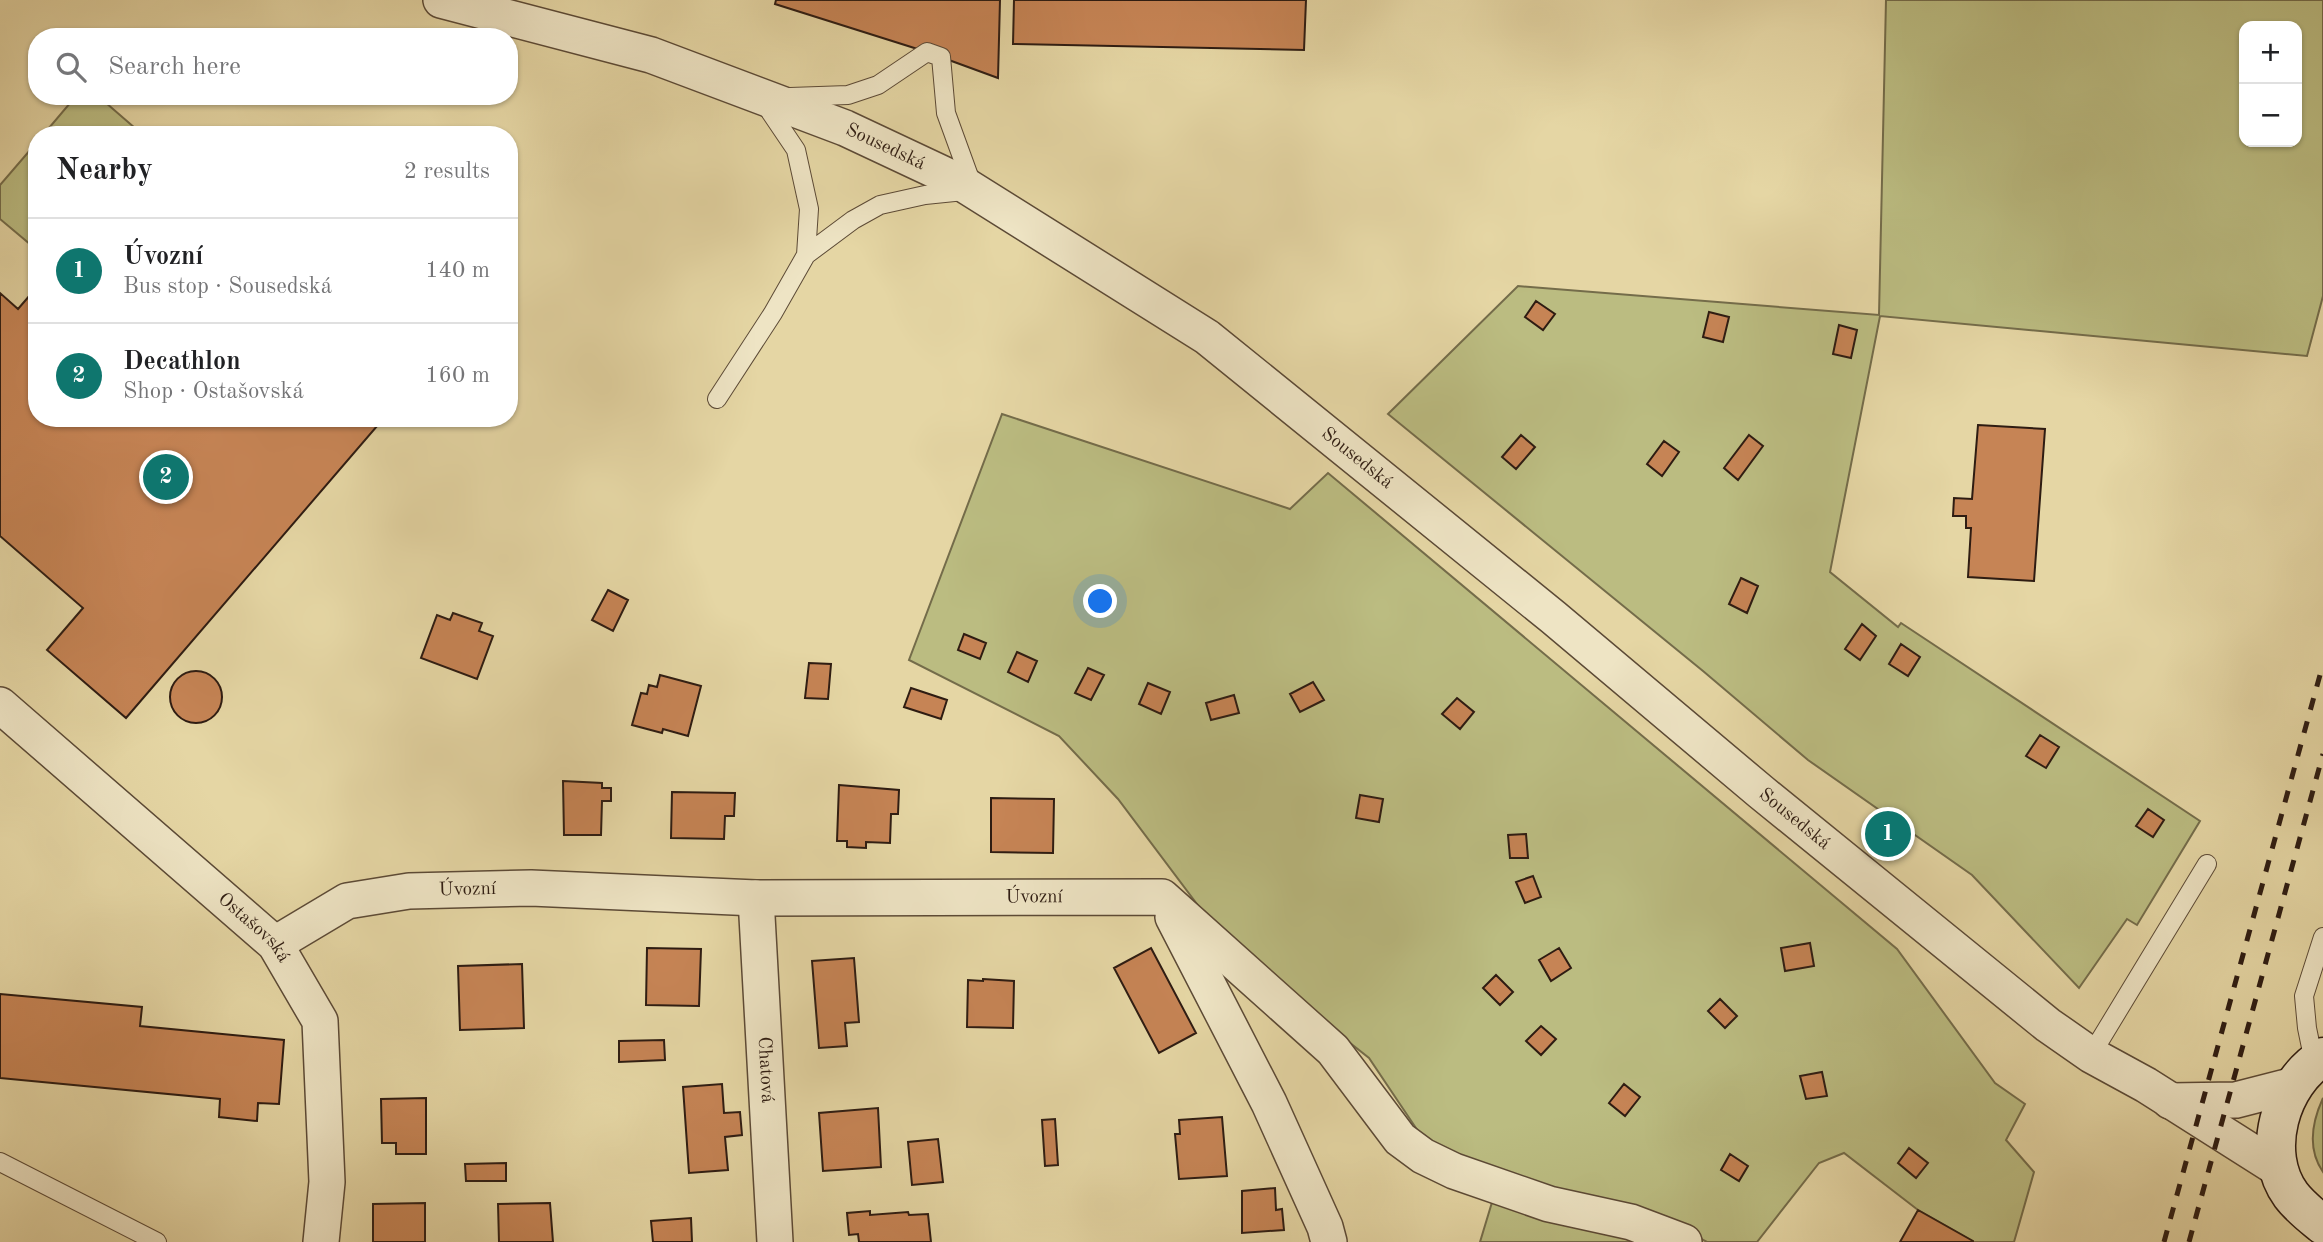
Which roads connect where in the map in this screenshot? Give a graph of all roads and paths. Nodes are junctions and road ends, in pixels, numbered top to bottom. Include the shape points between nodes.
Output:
1 (441, 0) edge
2 (759, 96) junction
3 (974, 190) junction
4 (806, 255) junction
5 (718, 399) dead end
6 (1, 708) edge
7 (2207, 864) dead end
8 (1162, 897) junction
9 (756, 898) junction
10 (2323, 937) edge
11 (275, 944) junction
12 (2091, 1055) junction
13 (2310, 1068) edge
14 (2170, 1101) junction
15 (0, 1162) edge
16 (2280, 1170) junction
17 (2323, 1225) edge
18 (157, 1242) edge
19 (321, 1242) edge
20 (775, 1242) edge
21 (1329, 1242) edge
22 (1684, 1242) edge

1 - 2 street, Sousedská via 651,55
2 - 3 street, Sousedská via 845,128
2 - 3 lane via 848,95 878,85 927,52 941,57 946,113
2 - 4 lane via 796,150 809,209
3 - 4 lane via 880,205
3 - 12 street, Sousedská via 1208,337 1833,852
4 - 5 lane
6 - 11 street, Ostašovská
7 - 12 lane
8 - 9 street, Úvozní
8 - 21 street via 1269,1103
8 - 22 street via 1333,1050 1400,1139 1423,1156 1549,1204 1631,1222
9 - 11 street, Úvozní via 531,888 409,891 347,901
9 - 20 street, Chatová
10 - 13 lane via 2304,996
11 - 19 street, Ostašovská via 320,1021 327,1182
12 - 14 street, Sousedská
13 - 14 street via 2236,1100
13 - 16 main road via 2281,1111 2276,1141
14 - 16 street, Sousedská
15 - 18 lane
16 - 17 main road via 2290,1194

